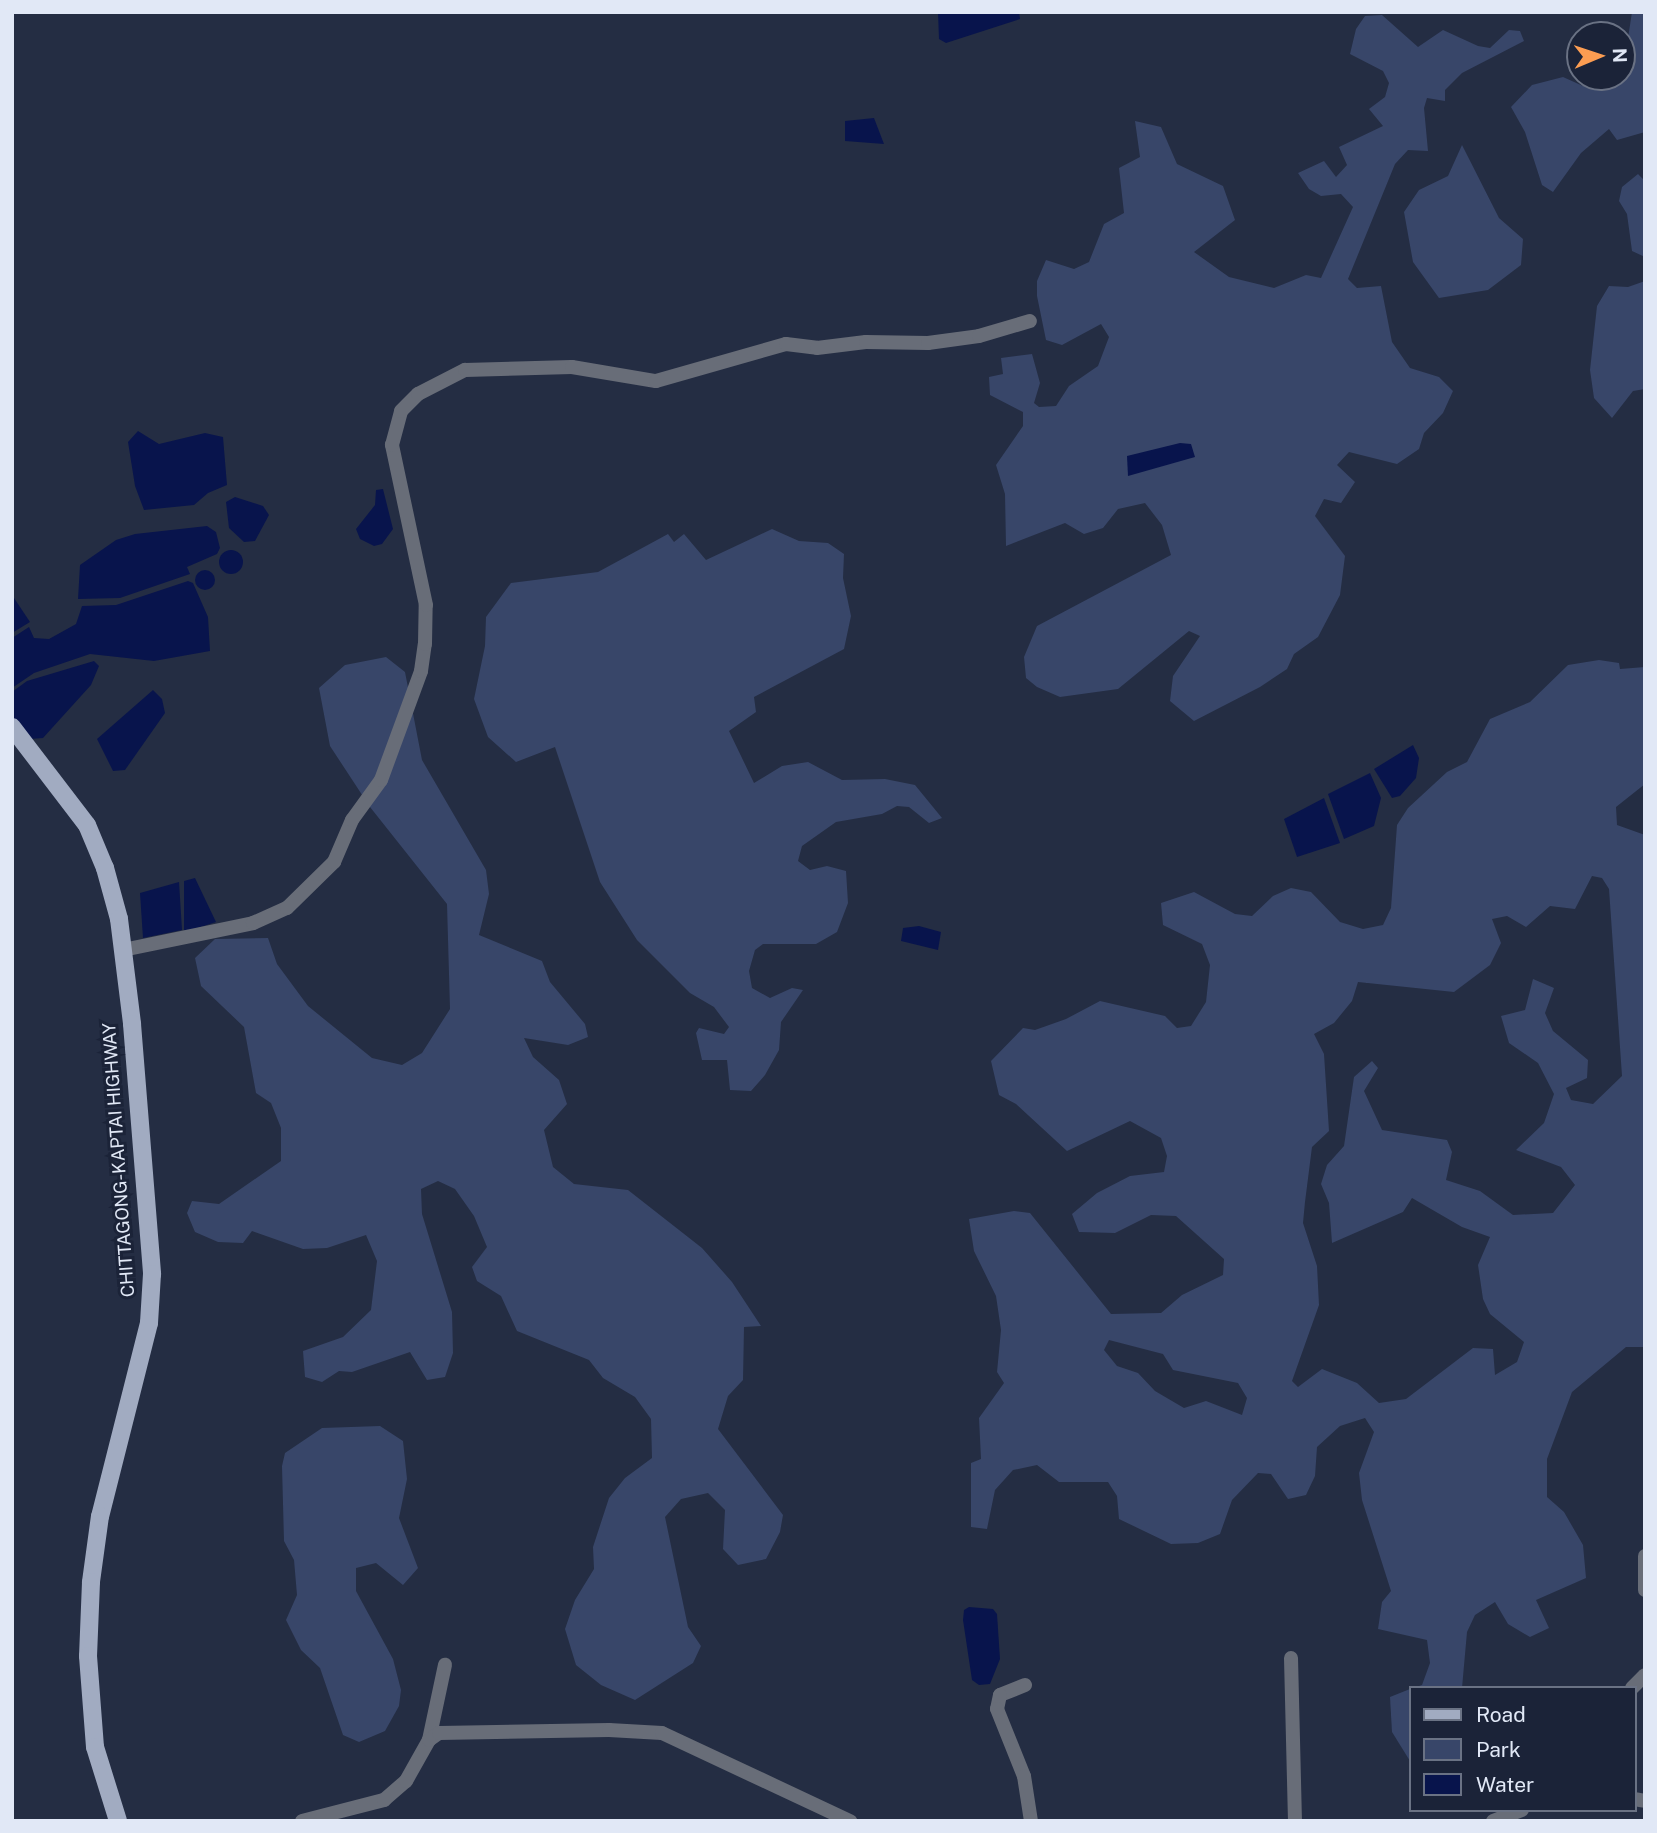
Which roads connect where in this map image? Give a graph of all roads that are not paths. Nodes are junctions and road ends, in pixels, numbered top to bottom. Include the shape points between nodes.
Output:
1 (1030, 321) dead end
2 (12, 727) edge
3 (123, 950) junction
4 (1645, 1556) edge
5 (1645, 1590) edge
6 (1291, 1658) dead end
7 (444, 1665) dead end
8 (1025, 1685) dead end
9 (429, 1740) junction
10 (1517, 1812) edge
11 (118, 1821) edge
12 (302, 1821) edge
13 (850, 1821) edge
14 (1031, 1821) edge
15 (1295, 1821) edge
16 (1493, 1821) edge

1 - 3 street via 979,336 928,343 866,342 817,348 786,344 656,381 572,367 465,370 418,394 401,411 392,445 426,606 426,631 421,671 381,780 352,820 334,862 287,908 253,923
2 - 3 main road, CHITTAGONG-KAPTAI HIGHWAY via 88,825 105,868
3 - 11 main road, CHITTAGONG-KAPTAI HIGHWAY via 152,1274 149,1323 94,1549 88,1656 95,1747
4 - 5 street
6 - 15 street
7 - 9 street
8 - 14 street via 1000,1695 997,1709 1024,1776
9 - 12 street via 406,1782 384,1800
9 - 13 street via 439,1733 662,1733
10 - 16 street

